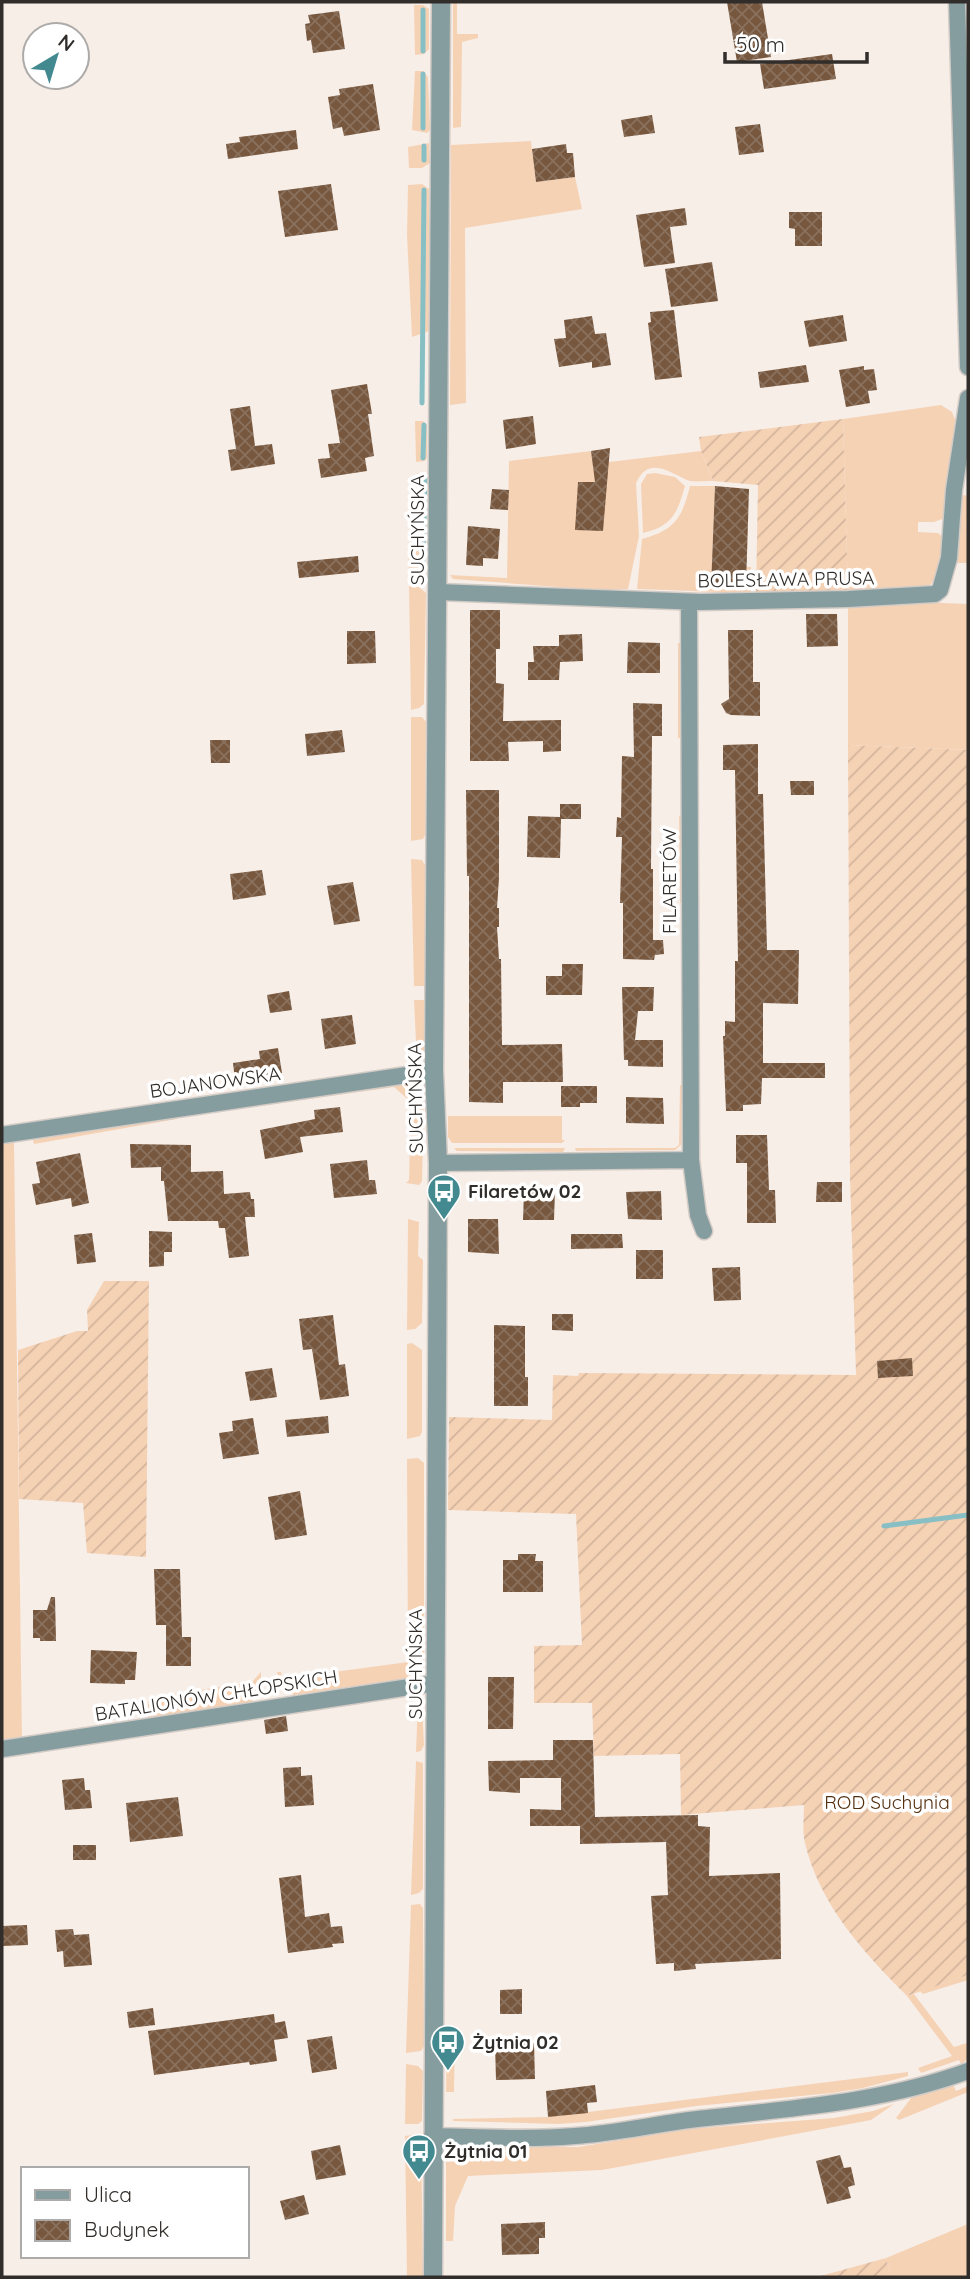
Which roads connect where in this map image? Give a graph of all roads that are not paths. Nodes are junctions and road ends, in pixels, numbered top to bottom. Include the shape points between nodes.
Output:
1 (441, 2) edge
2 (957, 2) edge
3 (968, 368) edge
4 (968, 398) edge
5 (438, 592) junction
6 (689, 602) junction
7 (434, 1071) junction
8 (2, 1135) edge
9 (691, 1160) junction
10 (438, 1163) junction
11 (704, 1231) dead end
12 (436, 1683) junction
13 (2, 1749) edge
14 (968, 2071) edge
15 (432, 2136) junction
16 (433, 2277) edge

1 - 5 street, SUCHYŃSKA
2 - 3 street
4 - 6 street, BOLESŁAWA PRUSA via 949,558 940,590 926,596
5 - 6 street, BOLESŁAWA PRUSA
5 - 7 street, SUCHYŃSKA
6 - 9 street, FILARETÓW
7 - 8 street, BOJANOWSKA
7 - 10 street, SUCHYŃSKA
9 - 10 street
9 - 11 street, FILARETÓW
10 - 12 street, SUCHYŃSKA
12 - 13 street, BATALIONÓW CHŁOPSKICH
12 - 15 street, SUCHYŃSKA
14 - 15 street via 869,2099 593,2134 553,2138
15 - 16 street, SUCHYŃSKA

